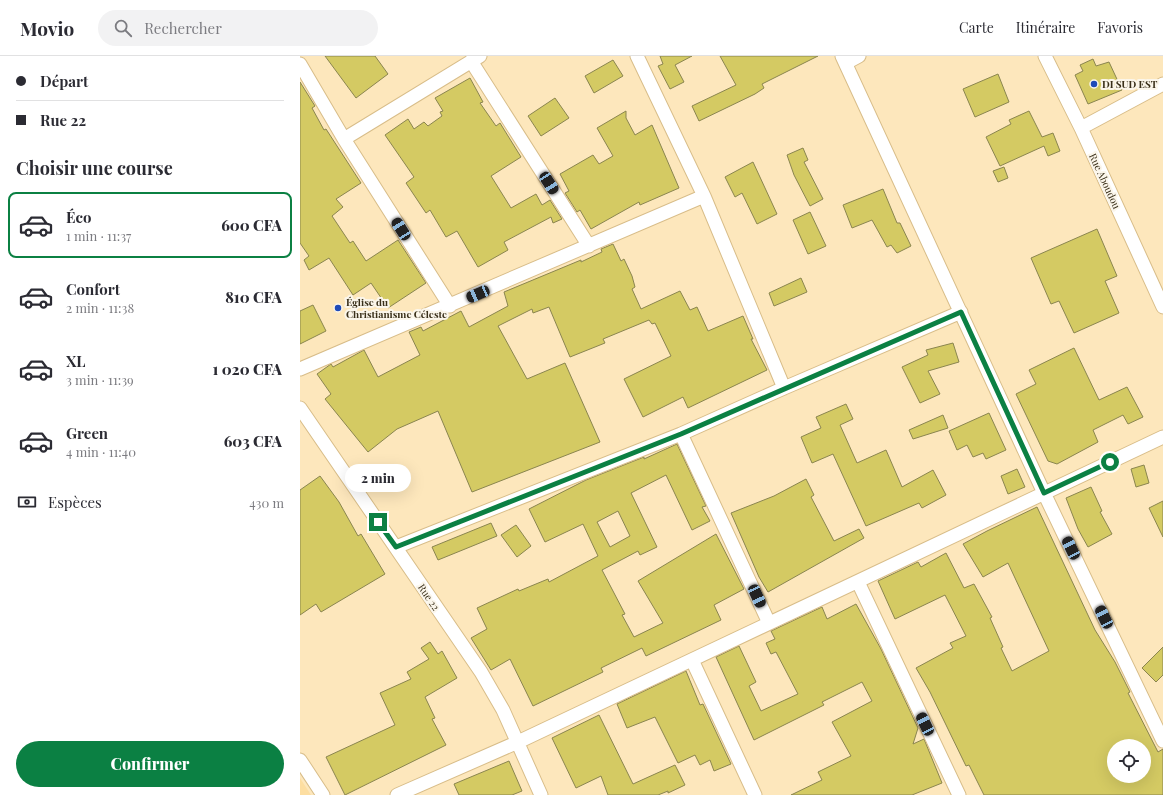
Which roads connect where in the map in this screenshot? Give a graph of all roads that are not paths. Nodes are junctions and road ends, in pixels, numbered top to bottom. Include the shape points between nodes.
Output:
1 (637, 56) edge
2 (859, 56) edge
3 (1045, 56) edge
4 (476, 59) edge
5 (844, 60) edge
6 (300, 64) edge
7 (1163, 84) edge
8 (1081, 128) junction
9 (344, 139) junction
10 (704, 196) junction
11 (589, 246) junction
12 (450, 306) junction
13 (1163, 307) edge
14 (961, 312) junction
15 (300, 369) edge
16 (784, 388) junction
17 (300, 408) edge
18 (681, 434) junction
19 (1163, 437) edge
20 (1044, 493) junction
21 (396, 547) junction
22 (858, 582) junction
23 (770, 623) junction
24 (692, 660) junction
25 (1163, 741) edge
26 (518, 742) junction
27 (300, 760) edge
28 (323, 795) edge
29 (397, 795) edge
30 (541, 795) edge
31 (755, 795) edge
32 (959, 795) edge

1 - 10 street
2 - 5 street
3 - 8 street, Rue Aboudou
4 - 9 street
4 - 11 street
5 - 14 street
6 - 9 street
7 - 8 street
8 - 13 street, Rue Aboudou
9 - 12 street
10 - 11 street
10 - 16 street
11 - 12 street
12 - 15 street
14 - 16 street
14 - 20 street
16 - 18 street
17 - 21 street, Rue 22
18 - 21 street
18 - 23 street
19 - 20 street
20 - 22 street
20 - 25 street
21 - 26 street, Rue 22 via 481,672
22 - 23 street
22 - 32 street
23 - 24 street
24 - 26 street
24 - 31 street
26 - 29 street
26 - 30 street, Rue 22
27 - 28 street

